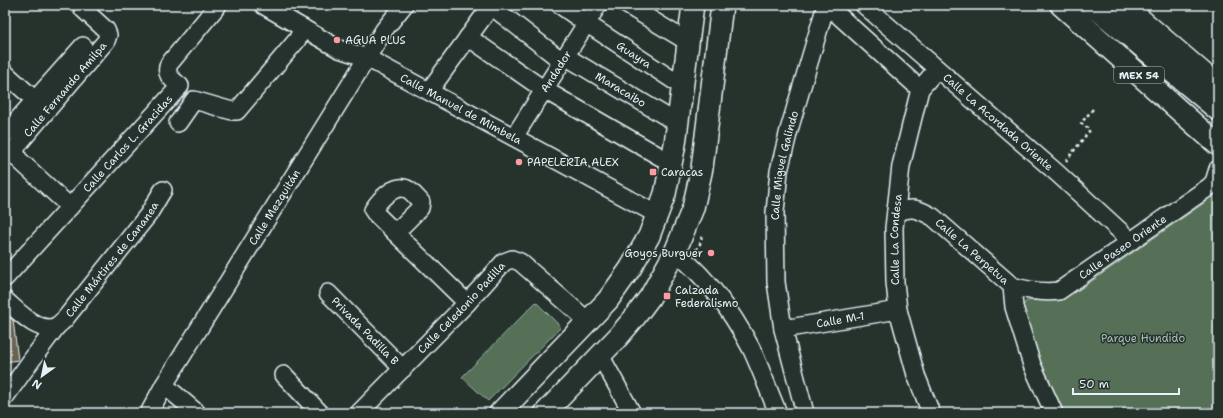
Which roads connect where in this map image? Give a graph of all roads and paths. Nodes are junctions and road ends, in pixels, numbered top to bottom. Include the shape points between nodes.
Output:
1 (82, 5) edge
2 (218, 5) edge
3 (263, 5) edge
4 (404, 5) edge
5 (490, 5) edge
6 (560, 5) edge
7 (598, 5) edge
8 (627, 5) edge
9 (692, 5) edge
10 (722, 5) edge
11 (827, 5) edge
12 (864, 5) edge
13 (1092, 5) edge
14 (1124, 5) edge
15 (1064, 7) edge
16 (586, 24) junction
17 (303, 28) junction
18 (468, 37) junction
19 (688, 42) junction
20 (83, 46) dead end
21 (367, 58) junction
22 (563, 58) junction
23 (937, 69) junction
24 (5, 73) edge
25 (682, 86) junction
26 (1218, 86) edge
27 (544, 89) junction
28 (920, 89) junction
29 (429, 91) junction
30 (35, 100) junction
31 (1093, 109) dead end
32 (1218, 110) edge
33 (178, 123) dead end
34 (677, 123) junction
35 (5, 134) edge
36 (514, 137) junction
37 (1218, 145) edge
38 (671, 163) junction
39 (1218, 169) edge
40 (1057, 173) junction
41 (163, 190) dead end
42 (70, 207) junction
43 (896, 212) junction
44 (658, 215) junction
45 (395, 233) dead end
46 (1131, 241) junction
47 (675, 252) junction
48 (5, 278) edge
49 (1012, 286) junction
50 (328, 293) dead end
51 (5, 300) edge
52 (467, 303) junction
53 (898, 310) junction
54 (589, 322) junction
55 (57, 326) junction
56 (783, 330) junction
57 (600, 355) junction
58 (403, 369) junction
59 (284, 375) dead end
60 (164, 385) junction
61 (5, 397) edge
62 (803, 406) edge
63 (776, 407) edge
64 (149, 413) edge
65 (197, 413) edge
66 (320, 413) edge
67 (359, 413) edge
68 (500, 413) edge
69 (545, 413) edge
70 (632, 413) edge
71 (931, 413) edge
72 (1054, 413) edge

1 - 42 street, Calle Fernando Amilpa via 83,9 106,30 106,41 15,150 18,159
2 - 42 street, Calle Carlos L. Gracidas via 169,64 168,75 180,86
3 - 17 street, Calle Manuel de Mimbela
4 - 21 street, Calle Mezquitán via 384,30
5 - 18 street
5 - 22 street, Maracaibo
6 - 16 street, Guayra
7 - 16 street, Andador
8 - 19 street
9 - 19 main road
10 - 47 main road via 702,168 693,208
11 - 28 street
11 - 56 street, Calle Miguel Galindo via 779,171 775,253 776,282
12 - 23 street, Calle La Acordada Oriente
13 - 32 main road
14 - 26 main road
15 - 37 main road, MEX 54
16 - 22 street, Andador
16 - 25 street, Guayra
17 - 21 street, Calle Manuel de Mimbela via 339,49
17 - 33 street via 297,40 237,111 194,100
18 - 27 street
18 - 29 street
19 - 25 main road
20 - 30 street
21 - 29 street, Calle Manuel de Mimbela
21 - 60 street, Calle Mezquitán
22 - 27 street, Andador
22 - 34 street, Maracaibo
23 - 28 street, Calle La Condesa
23 - 40 street, Calle La Acordada Oriente
24 - 30 street
25 - 34 main road
27 - 36 street, Andador
27 - 38 street
28 - 43 street, Calle La Condesa via 901,166
29 - 36 street, Calle Manuel de Mimbela
30 - 35 street
31 - 40 path via 1081,123 1090,130
34 - 38 main road
36 - 44 street, Calle Manuel de Mimbela
38 - 44 main road
39 - 46 street, Calle Paseo Oriente via 1214,182 1209,187
40 - 46 street, Calle La Acordada Oriente
41 - 55 street, Calle Mártires de Cananea via 148,214
42 - 48 street, Calle Carlos L. Gracidas
43 - 49 street, Calle La Perpetua via 909,208 933,217
43 - 53 street, Calle La Condesa via 895,282
44 - 54 main road via 630,269
45 - 52 street
46 - 49 street, Calle Paseo Oriente via 1059,291 1031,292
47 - 57 main road via 650,297
47 - 63 street via 697,271 732,315 751,349
49 - 72 street, Calle La Perpetua via 1014,307 1032,365
50 - 58 street, Privada Padilla B
51 - 55 street, Calle Mártires de Cananea via 32,323 42,327
52 - 54 street, Calle Celedonio Padilla via 504,262 512,259 520,262
52 - 58 street, Calle Celedonio Padilla
53 - 56 street, Calle M-1
53 - 71 street, Calle La Condesa via 916,375
54 - 68 main road
55 - 61 street, Calle Mártires de Cananea
56 - 62 street
57 - 69 main road
57 - 70 street
58 - 67 street, Calle Celedonio Padilla
59 - 66 street
60 - 64 street, Calle Mezquitán
60 - 65 street
62 - 63 street via 791,409

